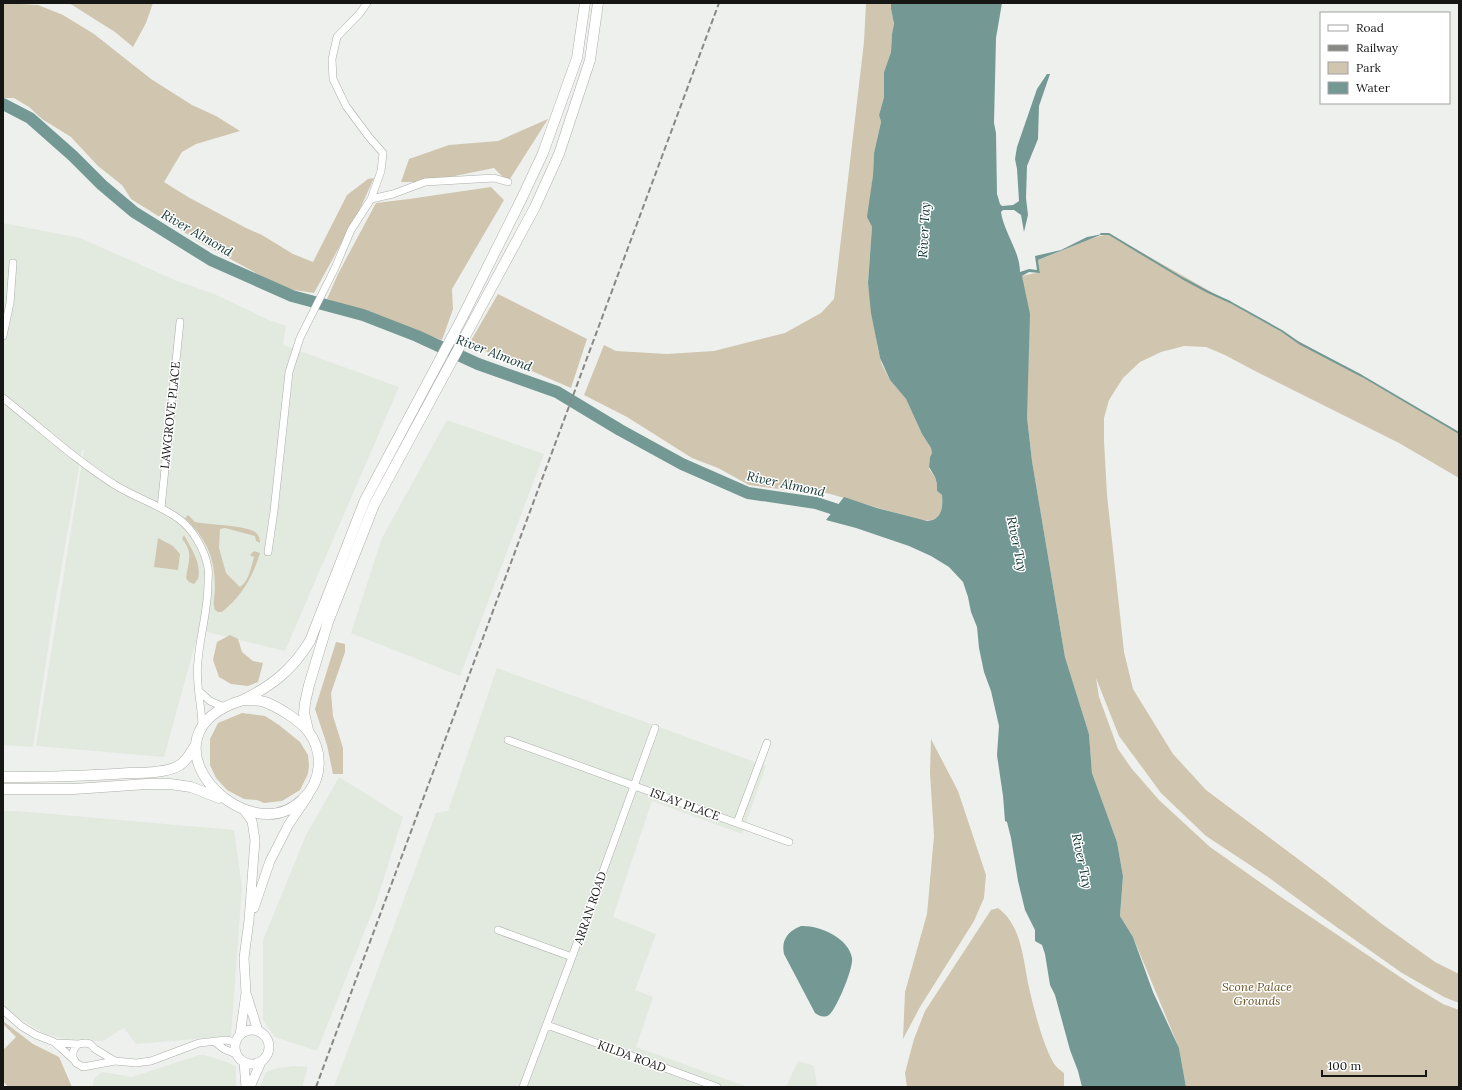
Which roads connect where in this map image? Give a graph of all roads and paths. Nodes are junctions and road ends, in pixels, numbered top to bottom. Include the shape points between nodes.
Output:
1 (367, 3) edge
2 (585, 3) edge
3 (598, 3) edge
4 (508, 182) dead end
5 (371, 199) junction
6 (13, 263) dead end
7 (180, 322) dead end
8 (3, 336) edge
9 (3, 398) edge
10 (161, 508) junction
11 (268, 552) dead end
12 (198, 691) junction
13 (244, 700) junction
14 (224, 707) junction
15 (202, 727) junction
16 (655, 728) dead end
17 (308, 730) junction
18 (508, 740) dead end
19 (767, 743) dead end
20 (195, 746) junction
21 (3, 777) edge
22 (633, 785) junction
23 (3, 789) edge
24 (309, 793) junction
25 (228, 801) junction
26 (244, 810) junction
27 (737, 824) junction
28 (789, 842) dead end
29 (250, 920) junction
30 (498, 930) dead end
31 (572, 957) junction
32 (246, 993) junction
33 (3, 1010) edge
34 (547, 1025) junction
35 (258, 1031) junction
36 (238, 1039) junction
37 (54, 1042) junction
38 (215, 1042) junction
39 (78, 1044) junction
40 (95, 1049) junction
41 (236, 1054) junction
42 (74, 1060) junction
43 (115, 1061) junction
44 (244, 1062) junction
45 (261, 1062) junction
46 (92, 1065) junction
47 (246, 1087) edge
48 (250, 1087) edge
49 (523, 1087) edge
50 (717, 1087) edge

1 - 5 street via 337,37 332,59 333,79 346,106 383,153 381,171
2 - 13 highway via 577,58 543,152 461,320 365,500 310,642 282,676
3 - 17 highway via 590,60 559,154 535,207 374,505 328,622 305,703
4 - 5 street via 494,178 425,182
5 - 11 street via 351,230 300,338 290,372
6 - 8 street via 10,303
7 - 10 street, LAWGROVE PLACE
9 - 10 street via 94,470 136,497
10 - 12 street via 180,520 192,533 201,547 208,568 207,601 197,662
12 - 14 street via 210,701
12 - 15 street
13 - 14 highway
13 - 17 highway via 264,702
14 - 15 highway via 210,717
15 - 20 highway
16 - 22 street, ARRAN ROAD
17 - 24 highway via 319,759 318,772
18 - 22 street, ISLAY PLACE
19 - 27 street
20 - 21 highway via 180,765 149,772 78,777
20 - 25 highway via 203,775 216,792
22 - 27 street, ISLAY PLACE
22 - 31 street, ARRAN ROAD
23 - 25 highway via 74,789 170,784 191,787
24 - 26 highway via 293,807 282,812
24 - 29 main road via 270,861
25 - 26 highway
26 - 29 main road via 252,821 255,840
27 - 28 street, ISLAY PLACE
29 - 32 main road via 244,958
30 - 31 street
31 - 34 street, ARRAN ROAD
32 - 35 main road
32 - 36 main road
33 - 37 street via 26,1030
34 - 49 street, ARRAN ROAD
34 - 50 street, KILDA ROAD
35 - 36 main road via 248,1030
35 - 45 main road via 266,1036 269,1045 268,1054
36 - 38 street
36 - 41 main road
37 - 39 street
37 - 42 street
38 - 41 street
38 - 43 street via 199,1043 151,1061
39 - 40 street via 90,1044
39 - 42 street via 73,1053
40 - 43 street
40 - 46 street via 97,1057
41 - 44 main road
42 - 46 street via 83,1067
43 - 46 street
44 - 45 main road
44 - 47 main road
45 - 48 main road

